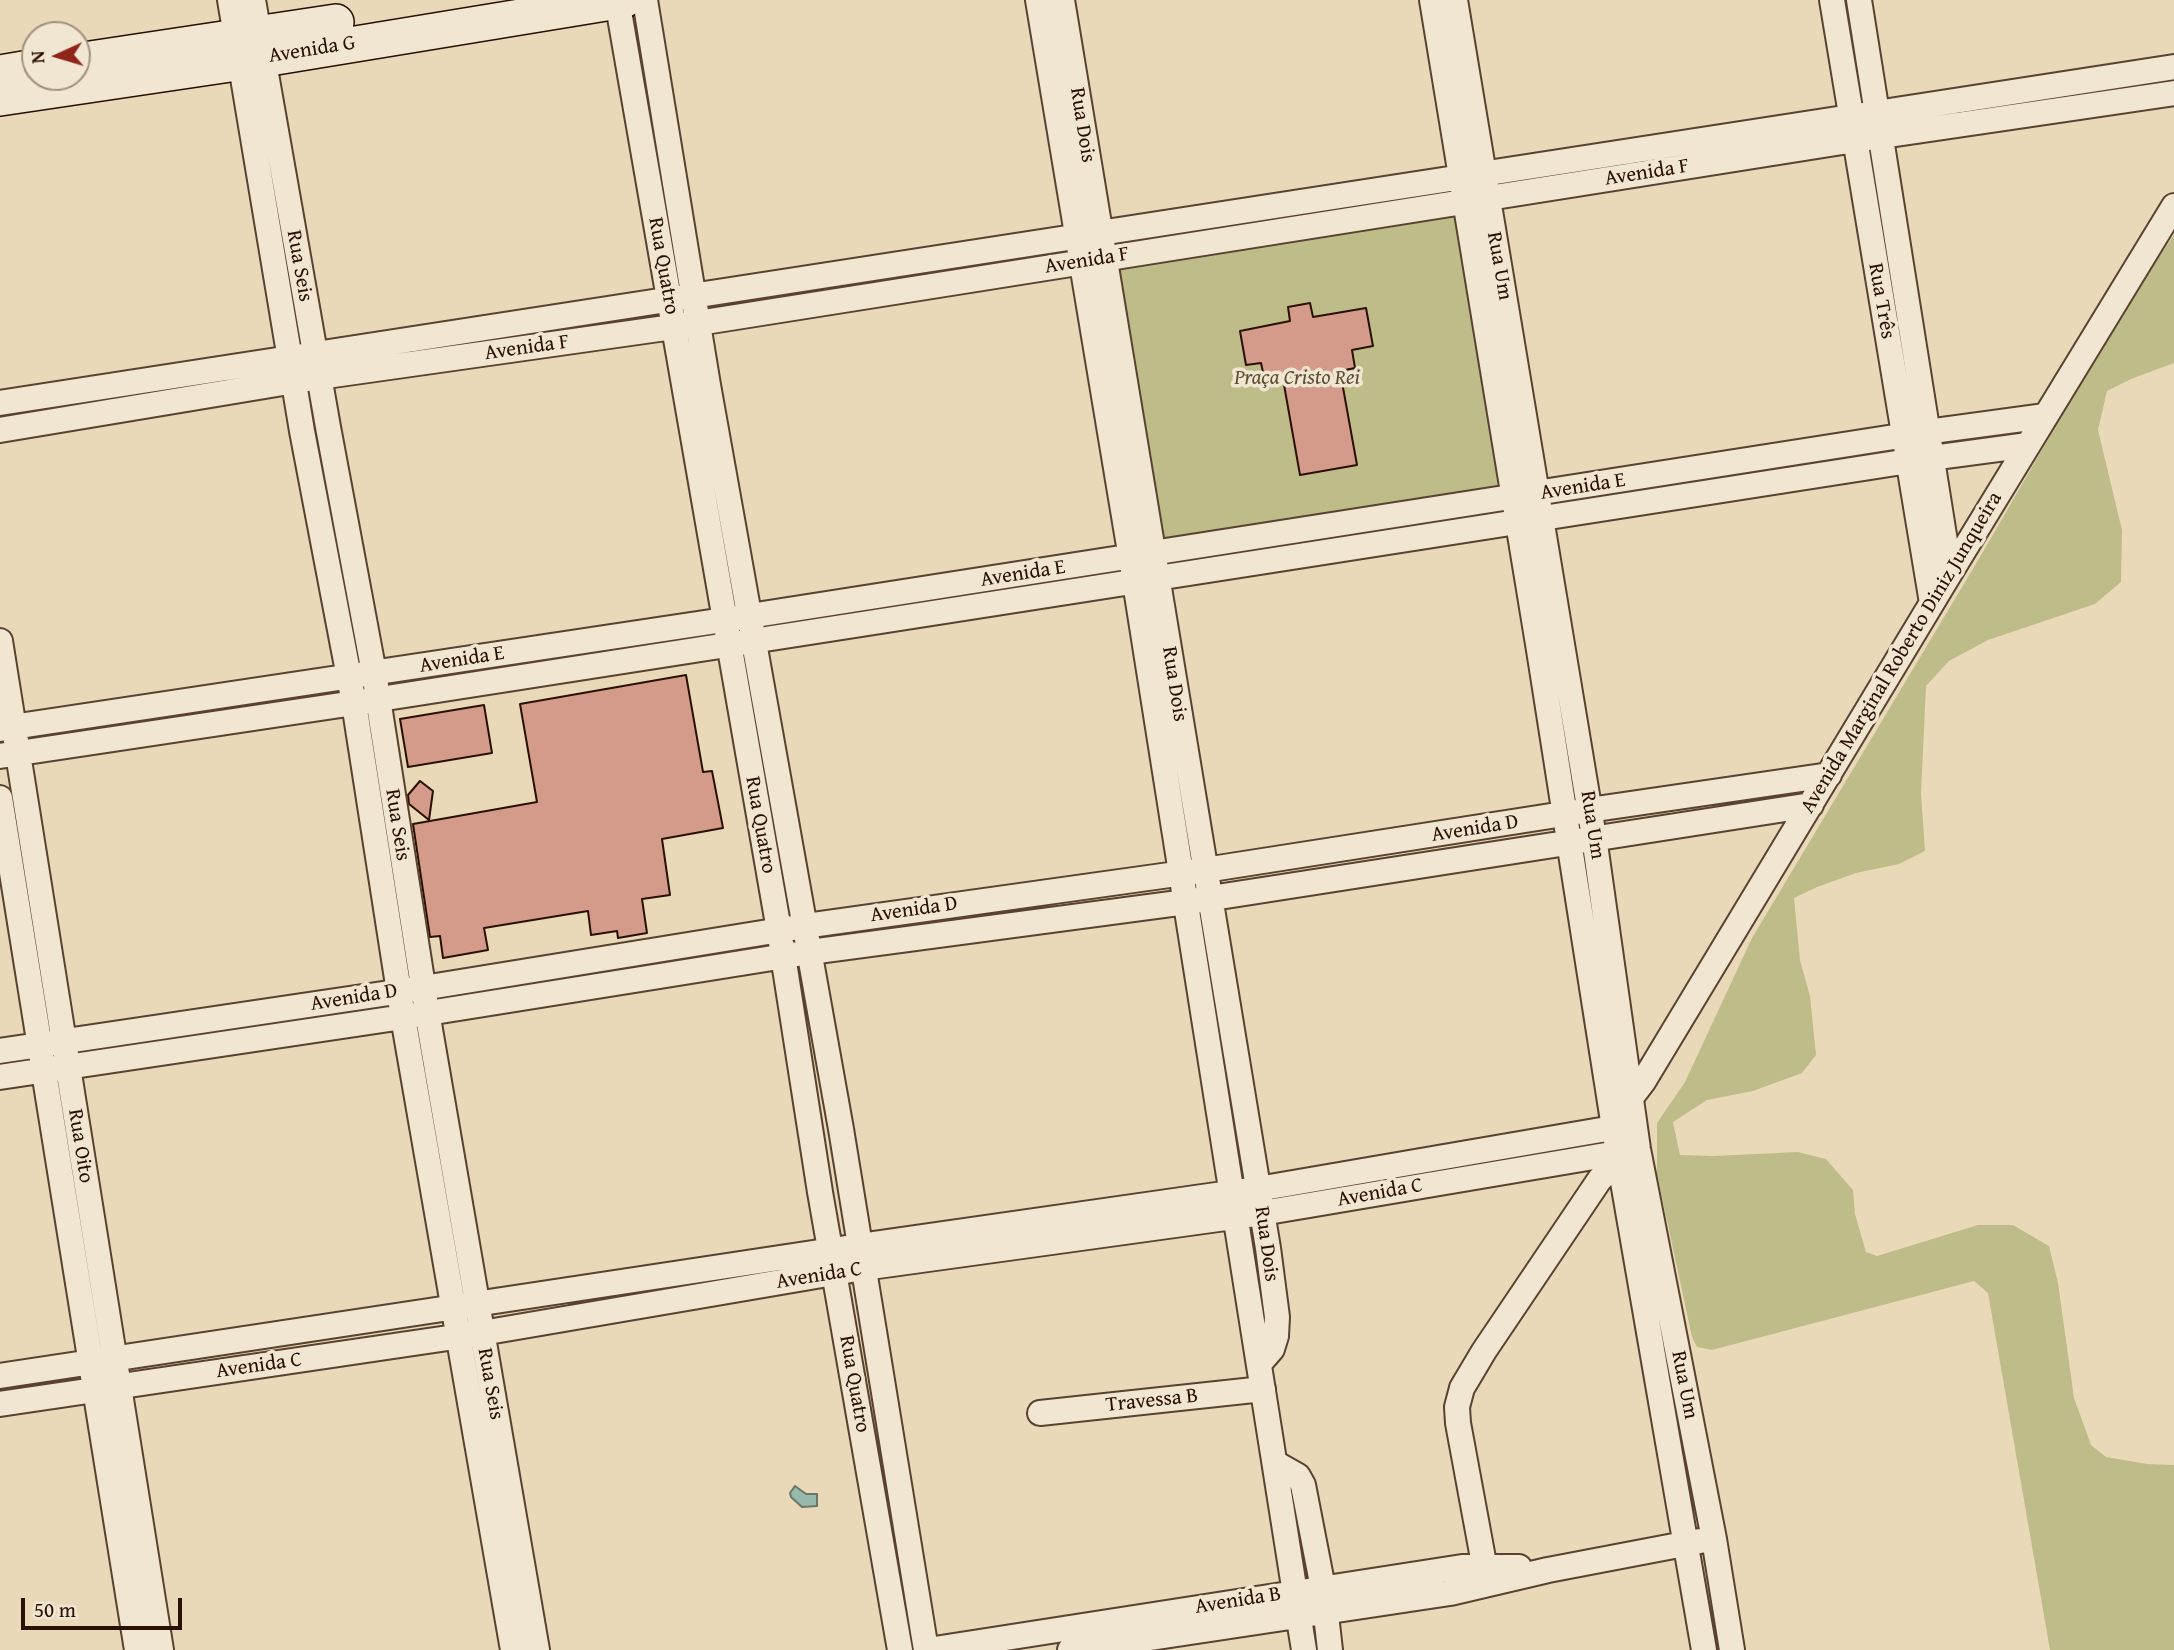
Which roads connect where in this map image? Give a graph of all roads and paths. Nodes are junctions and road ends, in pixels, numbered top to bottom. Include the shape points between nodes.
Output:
1 (230, 0) edge
2 (253, 0) edge
3 (474, 0) edge
4 (617, 0) edge
5 (624, 0) edge
6 (645, 0) edge
7 (1038, 0) edge
8 (1062, 0) edge
9 (1432, 0) edge
10 (1455, 0) edge
11 (1832, 0) edge
12 (1858, 0) edge
13 (250, 48) junction
14 (91, 60) edge
15 (655, 61) junction
16 (628, 66) junction
17 (2174, 67) edge
18 (21, 69) edge
19 (0, 73) edge
20 (2174, 93) edge
21 (0, 98) edge
22 (1878, 125) junction
23 (1853, 129) junction
24 (1475, 188) junction
25 (2174, 206) edge
26 (1089, 235) junction
27 (1093, 260) junction
28 (694, 296) junction
29 (668, 301) junction
30 (698, 321) junction
31 (673, 327) junction
32 (317, 366) junction
33 (292, 370) junction
34 (0, 403) edge
35 (2045, 416) junction
36 (0, 430) edge
37 (1916, 434) junction
38 (2028, 445) junction
39 (1920, 460) junction
40 (1628, 480) junction
41 (1526, 496) junction
42 (1632, 504) junction
43 (1530, 521) junction
44 (1331, 525) junction
45 (1335, 551) junction
46 (1141, 555) junction
47 (1950, 573) junction
48 (1146, 580) junction
49 (1932, 603) junction
50 (752, 628) junction
51 (726, 632) junction
52 (0, 641) edge
53 (374, 673) junction
54 (349, 677) junction
55 (366, 701) junction
56 (7, 728) edge
57 (9, 755) edge
58 (1829, 775) junction
59 (0, 798) edge
60 (1811, 805) junction
61 (1577, 812) junction
62 (1594, 837) junction
63 (1569, 841) junction
64 (1193, 872) junction
65 (1198, 899) junction
66 (805, 926) junction
67 (779, 930) junction
68 (810, 952) junction
69 (782, 957) junction
70 (423, 988) junction
71 (399, 991) junction
72 (415, 1015) junction
73 (52, 1043) junction
74 (0, 1051) edge
75 (56, 1068) junction
76 (0, 1077) edge
77 (1623, 1115) junction
78 (1629, 1156) junction
79 (1260, 1201) junction
80 (1234, 1204) junction
81 (861, 1257) junction
82 (832, 1262) junction
83 (716, 1280) junction
84 (465, 1306) junction
85 (470, 1334) junction
86 (102, 1361) junction
87 (1259, 1364) junction
88 (0, 1376) edge
89 (107, 1388) junction
90 (1263, 1389) junction
91 (0, 1404) edge
92 (1040, 1413) dead end
93 (1275, 1463) junction
94 (1714, 1539) junction
95 (1686, 1543) junction
96 (1486, 1575) junction
97 (1324, 1600) junction
98 (1298, 1603) junction
99 (137, 1650) edge
100 (162, 1650) edge
101 (513, 1650) edge
102 (537, 1650) edge
103 (900, 1650) edge
104 (927, 1650) edge
105 (1070, 1650) edge
106 (1304, 1650) edge
107 (1330, 1650) edge
108 (1704, 1650) edge
109 (1732, 1650) edge

1 - 13 street, Rua Seis
2 - 13 street, Rua Seis
3 - 13 street, Avenida G
4 - 5 street, Avenida G
4 - 13 street, Avenida G
4 - 16 street, Rua Quatro
6 - 15 street, Rua Quatro
7 - 26 street, Rua Dois
8 - 26 street, Rua Dois
9 - 24 street, Rua Um
10 - 24 street, Rua Um
11 - 23 street, Rua Três
12 - 22 street, Rua Três
13 - 14 street, Avenida G
13 - 21 street, Avenida G
13 - 32 street, Rua Seis
13 - 33 street, Rua Seis
15 - 16 street
15 - 28 street, Rua Quatro
16 - 29 street, Rua Quatro
17 - 22 street, Avenida F
18 - 19 street
20 - 22 street, Avenida F
22 - 23 street, Avenida F
22 - 37 street, Rua Três
23 - 24 street, Avenida F
23 - 37 street, Rua Três
24 - 26 street, Avenida F
24 - 27 street, Avenida F
24 - 41 street, Rua Um
25 - 35 street, Avenida Marginal Roberto Diniz Junqueira
26 - 27 street, Rua Dois
26 - 28 street, Avenida F
27 - 30 street, Avenida F
27 - 46 street, Rua Dois
28 - 29 street, Avenida F
28 - 30 street, Rua Quatro
29 - 31 street, Rua Quatro
29 - 32 street, Avenida F
30 - 31 street, Avenida F
30 - 50 street, Rua Quatro
31 - 32 street, Avenida F
31 - 51 street, Rua Quatro
32 - 33 street, Avenida F
32 - 53 street, Rua Seis
33 - 34 street, Avenida F
33 - 36 street, Avenida F
33 - 54 street, Rua Seis
35 - 37 street, Avenida E
35 - 38 street, Avenida Marginal Roberto Diniz Junqueira
37 - 39 street, Rua Três
37 - 40 street, Avenida E
38 - 39 street, Avenida E
38 - 47 street, Avenida Marginal Roberto Diniz Junqueira
39 - 42 street, Avenida E
39 - 47 street, Rua Três
39 - 49 street, Rua Três
40 - 41 street, Avenida E
40 - 42 street
41 - 43 street, Rua Um
41 - 44 street, Avenida E
42 - 43 street, Avenida E
43 - 45 street, Avenida E
43 - 61 street, Rua Um
44 - 45 street
44 - 46 street, Avenida E
45 - 48 street, Avenida E
46 - 48 street, Rua Dois
46 - 50 street, Avenida E
47 - 49 street, Avenida Marginal Roberto Diniz Junqueira
48 - 50 street, Avenida E
48 - 64 street, Rua Dois
49 - 58 street, Avenida Marginal Roberto Diniz Junqueira
50 - 51 street, Avenida E
50 - 66 street, Rua Quatro
51 - 53 street, Avenida E
51 - 55 street, Avenida E
51 - 67 street, Rua Quatro
52 - 56 street, Rua Oito
53 - 54 street, Avenida E
53 - 55 street, Rua Seis
54 - 55 street, Rua Seis
54 - 56 street, Avenida E
55 - 57 street, Avenida E
55 - 70 street, Rua Seis
55 - 71 street, Rua Seis
56 - 57 street, Rua Oito
57 - 73 street, Rua Oito
58 - 60 street, Avenida Marginal Roberto Diniz Junqueira
58 - 61 street, Avenida D
59 - 73 street, Rua Oito
60 - 62 street, Avenida D
60 - 77 street, Avenida Marginal Roberto Diniz Junqueira
61 - 62 street, Rua Um
61 - 63 street, Rua Um
61 - 64 street, Avenida D
62 - 63 street, Avenida D
62 - 77 street, Rua Um
63 - 65 street, Avenida D
63 - 77 street, Rua Um
64 - 65 street, Rua Dois
64 - 66 street, Avenida D
65 - 68 street, Avenida D
65 - 79 street, Rua Dois
65 - 80 street, Rua Dois
66 - 67 street, Avenida D
66 - 68 street, Rua Quatro
67 - 69 street, Rua Quatro
67 - 70 street, Avenida D
68 - 69 street, Avenida D
68 - 81 street, Rua Quatro
69 - 72 street, Avenida D
69 - 82 street, Rua Quatro
70 - 71 street, Avenida D
70 - 72 street, Rua Seis
71 - 72 street, Rua Seis
71 - 73 street, Avenida D
72 - 75 street, Avenida D
72 - 84 street, Rua Seis
73 - 74 street, Avenida D
73 - 75 street, Rua Oito
75 - 76 street, Avenida D
75 - 86 street, Rua Oito
77 - 78 street, Rua Um
77 - 79 street, Avenida C
78 - 79 street, Avenida C via 1454,1179 1383,1194
78 - 94 street, Rua Um
78 - 95 street, Rua Um
78 - 96 street via 1600,1179 1462,1388 1458,1423
79 - 80 street, Avenida C
79 - 87 street, Rua Dois via 1276,1336
80 - 81 street, Avenida C
80 - 87 street, Rua Dois
81 - 82 street, Avenida C
81 - 104 street, Rua Quatro
82 - 83 street, Avenida C
82 - 103 street, Rua Quatro
83 - 84 street, Avenida C
83 - 85 street, Avenida C
84 - 85 street, Rua Seis
84 - 86 street, Avenida C
85 - 89 street, Avenida C
85 - 101 street, Rua Seis
85 - 102 street, Rua Seis
86 - 88 street, Avenida C
86 - 89 street, Rua Oito
87 - 90 street, Rua Dois
89 - 91 street, Avenida C
89 - 99 street, Rua Oito
89 - 100 street, Rua Oito
90 - 92 street, Travessa B
90 - 93 street, Rua Dois
93 - 97 street via 1298,1475 1303,1485
93 - 98 street, Rua Dois
94 - 95 street, Avenida B
94 - 109 street, Rua Um
95 - 96 street, Avenida B via 1548,1570
95 - 108 street, Rua Um
96 - 97 street, Avenida B via 1450,1593
97 - 98 street, Avenida B
97 - 107 street
98 - 104 street, Avenida B
98 - 105 street, Avenida B
98 - 106 street, Rua Dois

